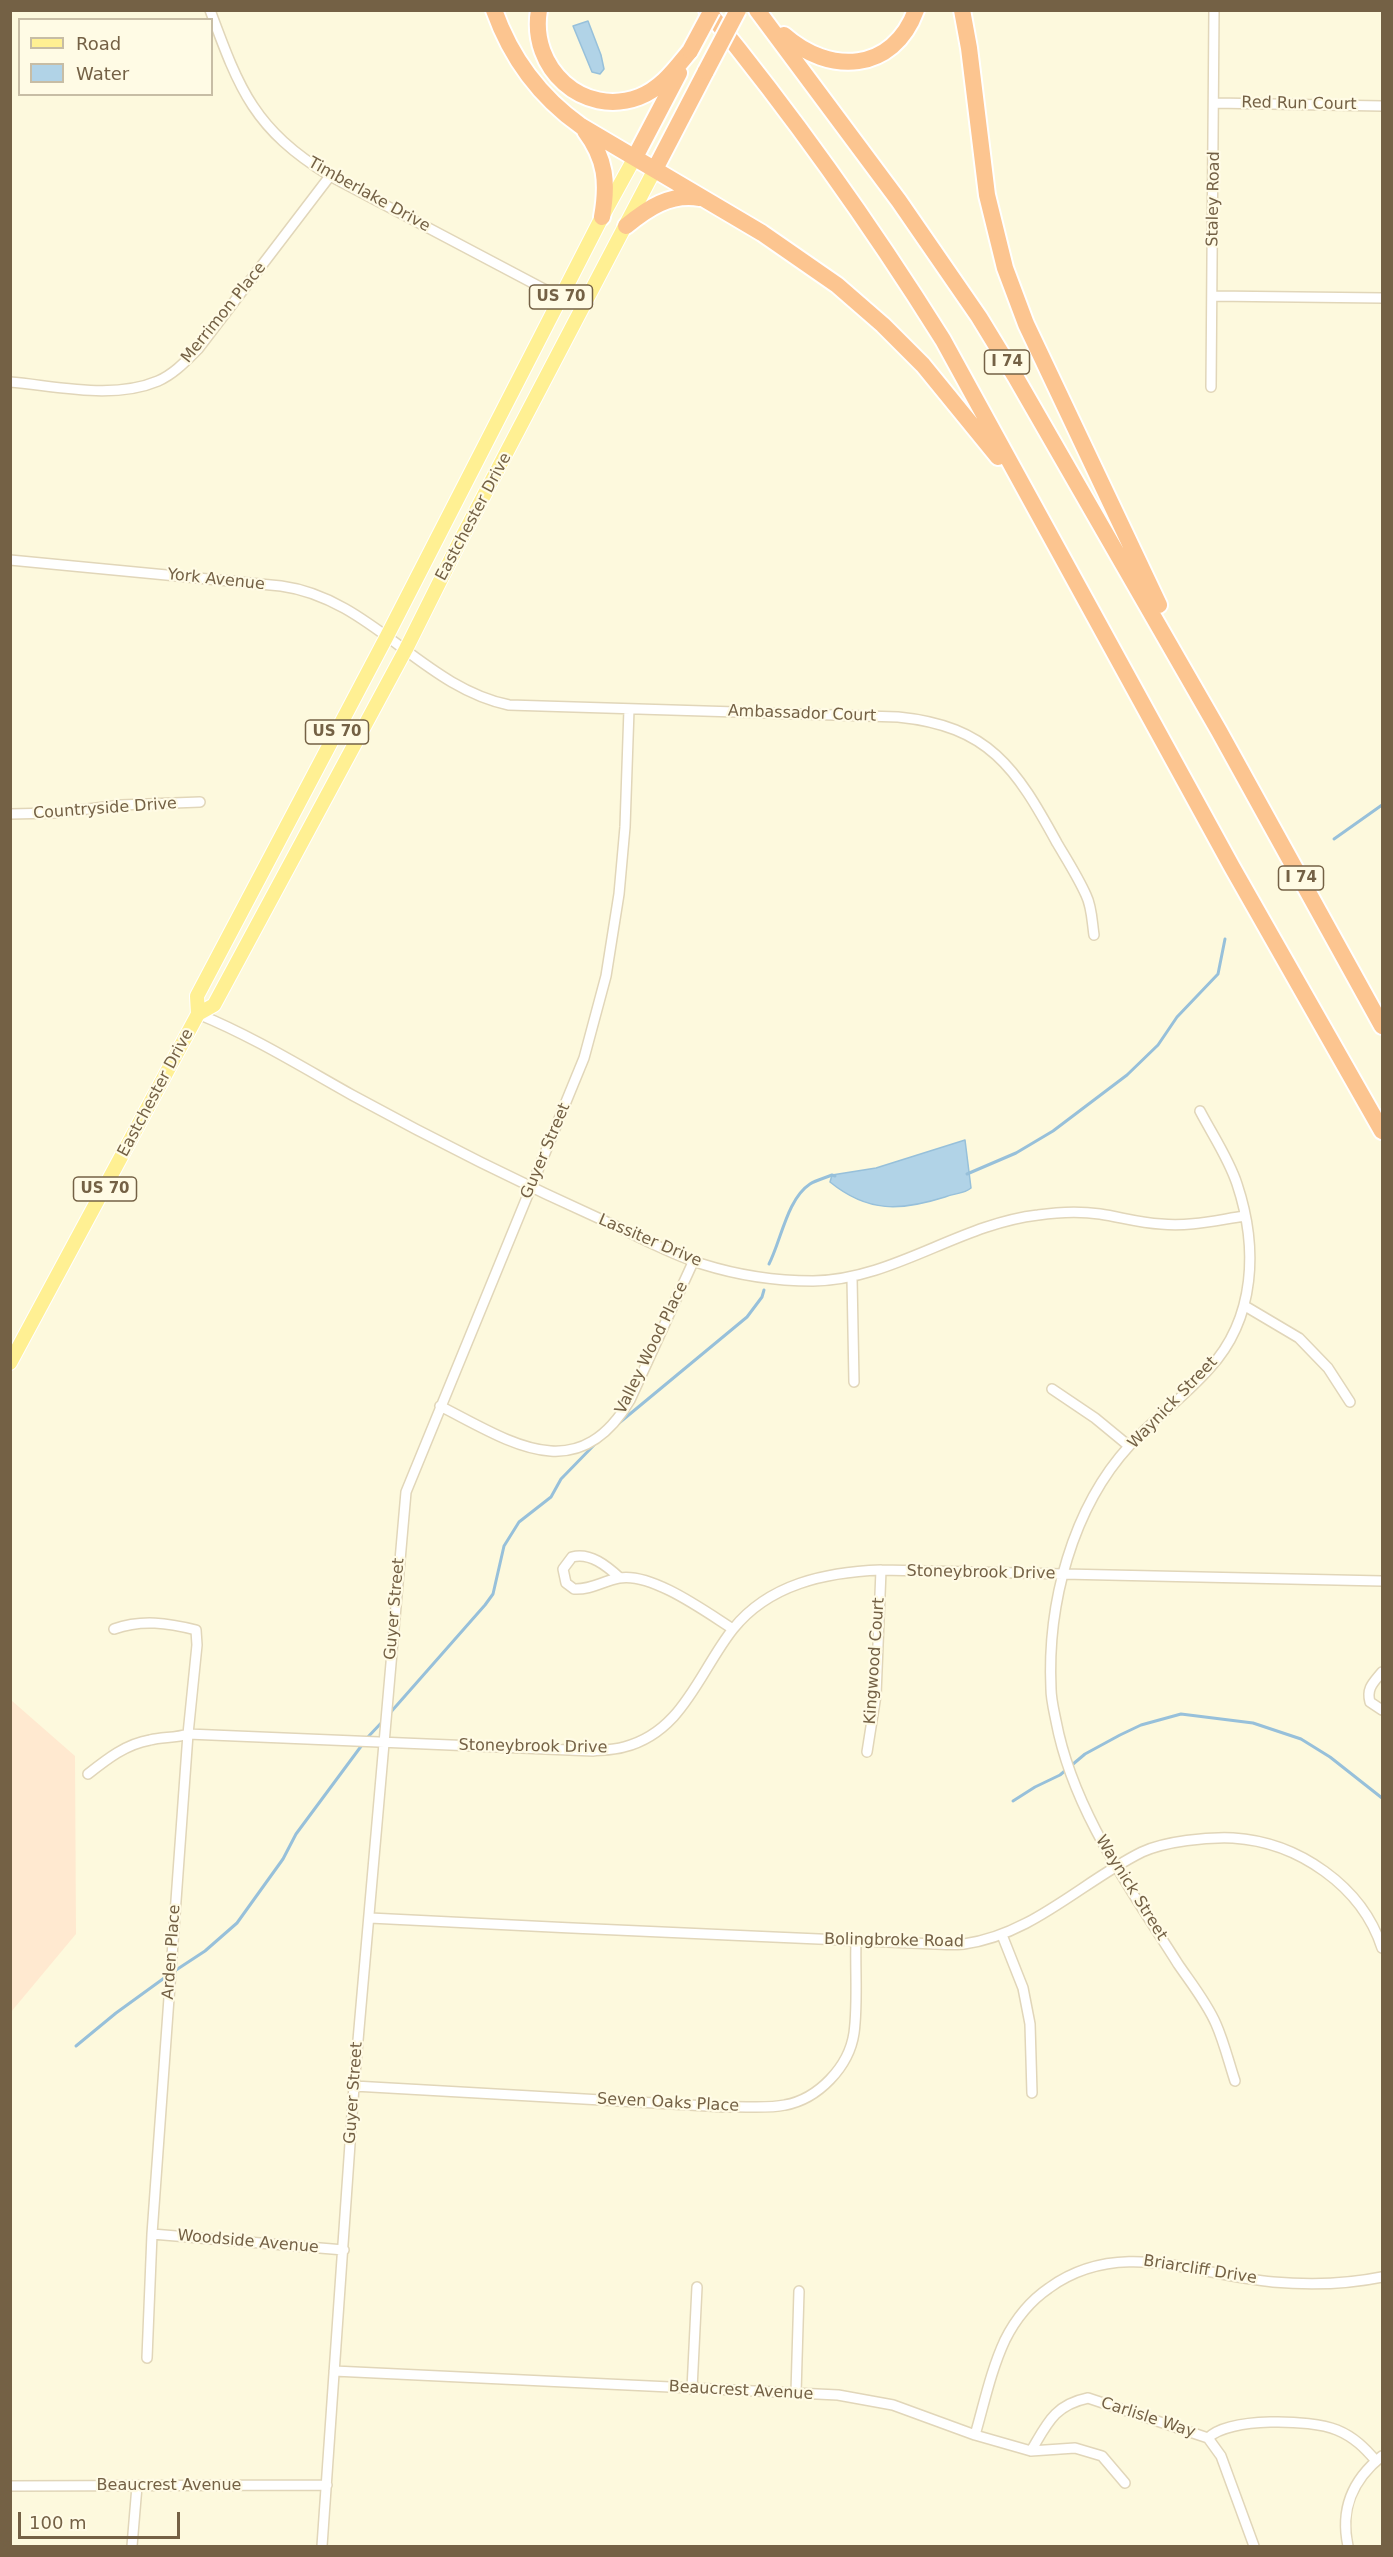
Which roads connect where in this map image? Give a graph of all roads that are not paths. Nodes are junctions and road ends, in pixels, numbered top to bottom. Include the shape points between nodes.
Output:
1 (210, 10) edge
2 (494, 10) edge
3 (539, 10) edge
4 (707, 10) edge
5 (712, 10) edge
6 (738, 10) edge
7 (916, 10) edge
8 (962, 10) edge
9 (1214, 10) edge
10 (759, 13) edge
11 (690, 51) junction
12 (1215, 103) junction
13 (1383, 106) edge
14 (581, 126) junction
15 (635, 157) junction
16 (655, 169) junction
17 (330, 177) junction
18 (704, 198) junction
19 (602, 217) junction
20 (626, 226) junction
21 (1212, 296) junction
22 (561, 298) junction
23 (1383, 298) edge
24 (10, 382) edge
25 (1211, 387) dead end
26 (1024, 491) junction
27 (10, 560) edge
28 (387, 636) junction
29 (406, 649) junction
30 (629, 709) junction
31 (1219, 730) junction
32 (200, 802) dead end
33 (10, 814) edge
34 (1094, 935) dead end
35 (198, 1014) junction
36 (1383, 1026) edge
37 (1200, 1111) dead end
38 (1383, 1131) edge
39 (531, 1188) junction
40 (1245, 1216) junction
41 (694, 1260) junction
42 (852, 1278) junction
43 (1245, 1306) junction
44 (10, 1363) edge
45 (854, 1382) dead end
46 (1052, 1389) dead end
47 (1350, 1402) dead end
48 (440, 1406) junction
49 (1129, 1446) junction
50 (881, 1570) junction
51 (1063, 1575) junction
52 (620, 1578) junction
53 (1383, 1581) edge
54 (114, 1629) dead end
55 (733, 1629) junction
56 (1383, 1672) edge
57 (1383, 1710) edge
58 (188, 1734) junction
59 (382, 1741) junction
60 (867, 1752) dead end
61 (88, 1774) dead end
62 (1117, 1867) junction
63 (370, 1918) junction
64 (1002, 1935) junction
65 (856, 1941) junction
66 (1383, 1948) edge
67 (1235, 2081) dead end
68 (354, 2086) junction
69 (1032, 2092) dead end
70 (152, 2234) junction
71 (344, 2250) junction
72 (1383, 2277) edge
73 (697, 2287) dead end
74 (799, 2291) dead end
75 (147, 2358) dead end
76 (334, 2371) junction
77 (692, 2389) junction
78 (796, 2393) junction
79 (975, 2436) junction
80 (1208, 2438) junction
81 (1030, 2451) junction
82 (1379, 2458) edge
83 (1125, 2483) dead end
84 (327, 2485) junction
85 (10, 2486) edge
86 (137, 2486) junction
87 (132, 2547) edge
88 (322, 2547) edge
89 (1254, 2547) edge
90 (1348, 2547) edge

1 - 17 street, Timberlake Drive via 251,106 280,140
2 - 14 highway via 532,82
3 - 11 highway via 538,37 545,60 564,84 589,98 616,101 641,96 663,82
4 - 26 highway, I 74 via 788,110 893,261 976,398
5 - 11 highway, Eastchester Drive / US 70, bridge
6 - 16 highway, Eastchester Drive / US 70, bridge
7 - 10 highway via 908,28 884,51 864,60 842,63 810,55
8 - 31 highway via 987,195 1016,298
9 - 12 street, Staley Road
10 - 31 highway, I 74 via 899,201 979,317
11 - 15 highway, Eastchester Drive / US 70
12 - 13 street, Red Run Court
12 - 21 street, Staley Road
14 - 15 highway
14 - 19 highway via 599,152 605,170
15 - 16 highway
15 - 19 main road, Eastchester Drive / US 70
16 - 18 highway
16 - 20 main road, Eastchester Drive / US 70
17 - 22 street, Timberlake Drive
17 - 24 street, Merrimon Place via 181,367 141,387 117,390
18 - 20 highway via 665,200
18 - 26 highway via 788,250 876,318 941,385
19 - 22 main road, Eastchester Drive / US 70
20 - 29 main road, Eastchester Drive / US 70
21 - 23 street
21 - 25 street, Staley Road
22 - 28 main road, Eastchester Drive / US 70
26 - 38 highway, I 74
27 - 28 street, York Avenue via 297,589 335,602
28 - 29 street, York Avenue
28 - 35 main road, Eastchester Drive / US 70 via 197,996
29 - 30 street, Ambassador Court via 453,684 492,701 527,707
29 - 35 main road, Eastchester Drive / US 70 via 214,1005
30 - 34 street, Ambassador Court via 898,717 960,731 993,753 1025,786 1087,896
30 - 39 street, Guyer Street via 625,827 606,976 582,1067
31 - 36 highway, I 74
32 - 33 street, Countryside Drive
35 - 39 street, Lassiter Drive
35 - 44 main road, Eastchester Drive / US 70
37 - 40 street, Waynick Street via 1237,1183
39 - 41 street, Lassiter Drive
39 - 48 street, Guyer Street
40 - 42 street, Lassiter Drive via 1185,1225 1099,1214 1036,1215 987,1226
40 - 43 street, Waynick Street via 1251,1263
41 - 42 street, Lassiter Drive via 777,1279
41 - 48 street, Valley Wood Place via 630,1400 617,1421 594,1440 566,1450 532,1449
42 - 45 street
43 - 47 street via 1299,1338 1328,1368
43 - 49 street, Waynick Street via 1211,1368
46 - 49 street
48 - 59 street, Guyer Street via 406,1492
49 - 51 street, Waynick Street via 1082,1520
50 - 51 street, Stoneybrook Drive
50 - 55 street, Stoneybrook Drive via 811,1578 779,1592
50 - 60 street, Kingwood Court via 876,1695
51 - 53 street, Stoneybrook Drive
51 - 62 street, Waynick Street via 1053,1633 1050,1690 1060,1743 1097,1833
52 - 52 street via 574,1589 566,1583 563,1569 572,1557 581,1556
52 - 55 street via 665,1588
54 - 58 street, Arden Place via 149,1622 196,1630
55 - 59 street, Stoneybrook Drive via 669,1724 644,1741 623,1748 592,1751
56 - 57 street via 1369,1695 1370,1702
58 - 59 street, Stoneybrook Drive
58 - 61 street, Stoneybrook Drive via 126,1748
58 - 70 street, Arden Place
59 - 63 street, Guyer Street
62 - 64 street, Bolingbroke Road
62 - 66 street, Bolingbroke Road via 1144,1851 1178,1842 1233,1838 1269,1845 1305,1859 1340,1883 1371,1922
62 - 67 street, Waynick Street via 1216,2024
63 - 65 street, Bolingbroke Road
63 - 68 street, Guyer Street
64 - 65 street, Bolingbroke Road via 963,1944
64 - 69 street via 1023,1988 1030,2024
65 - 68 street, Seven Oaks Place via 854,2034 848,2053 825,2085 811,2096 785,2105 725,2107
68 - 71 street, Guyer Street
70 - 71 street, Woodside Avenue
70 - 75 street, Arden Place
71 - 76 street, Guyer Street
72 - 79 street, Briarcliff Drive via 1340,2282 1274,2282 1135,2260 1106,2262 1078,2271 1041,2294 1012,2327 998,2358
73 - 77 street
74 - 78 street
76 - 77 street, Beaucrest Avenue
76 - 84 street, Guyer Street
77 - 78 street, Beaucrest Avenue
78 - 79 street, Beaucrest Avenue via 838,2395 892,2405
79 - 81 street, Beaucrest Avenue
80 - 81 street, Carlisle Way via 1088,2398 1060,2409
80 - 82 street via 1215,2431 1238,2424 1313,2425 1352,2437
80 - 89 street, Carlisle Way via 1221,2457
81 - 83 street, Beaucrest Avenue via 1075,2448 1102,2456
82 - 90 street via 1350,2496 1345,2512
84 - 86 street, Beaucrest Avenue
84 - 88 street, Guyer Street
85 - 86 street, Beaucrest Avenue
86 - 87 street

